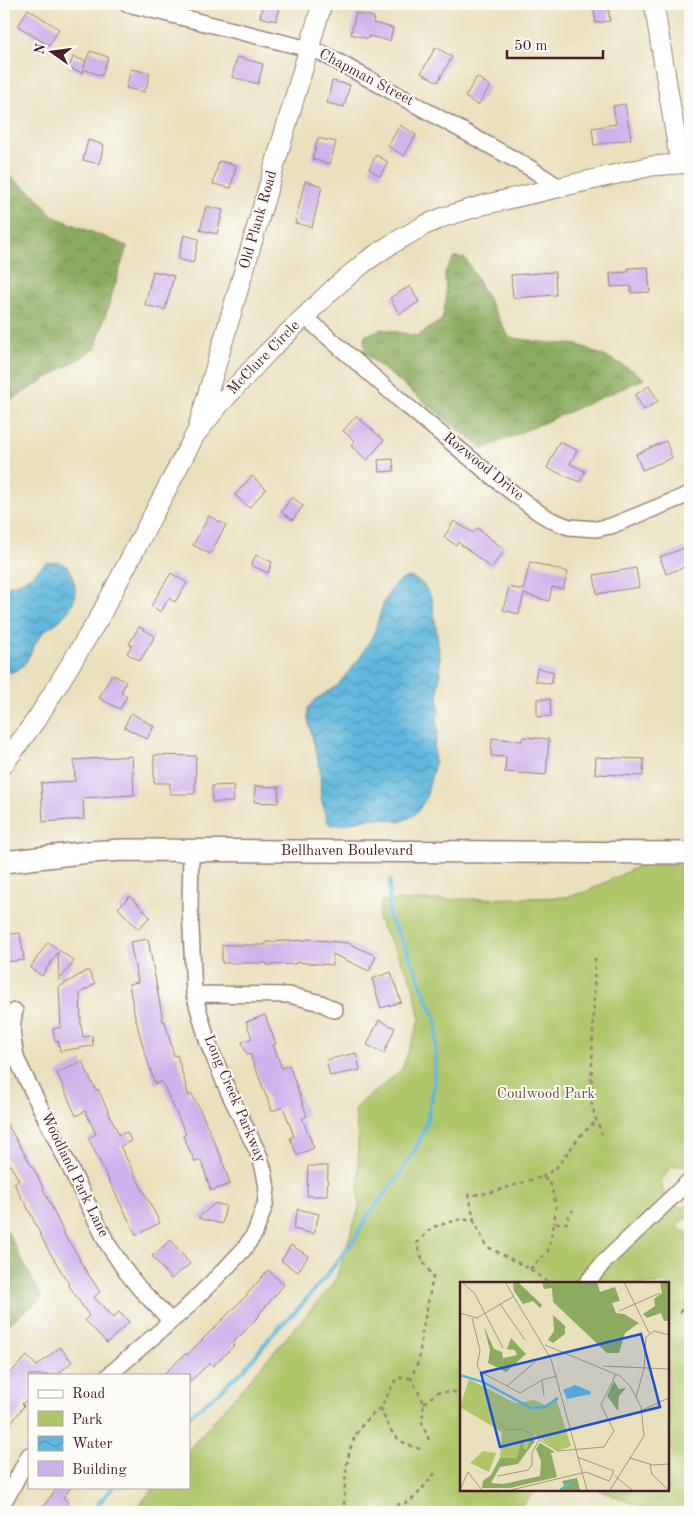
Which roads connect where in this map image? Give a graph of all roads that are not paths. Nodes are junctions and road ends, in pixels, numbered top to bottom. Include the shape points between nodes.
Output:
1 (128, 4) edge
2 (322, 4) edge
3 (654, 4) edge
4 (309, 49) junction
5 (685, 163) edge
6 (559, 187) junction
7 (304, 316) junction
8 (195, 436) junction
9 (690, 494) edge
10 (4, 764) edge
11 (191, 850) junction
12 (690, 853) edge
13 (4, 862) edge
14 (194, 994) junction
15 (335, 1010) dead end
16 (15, 1011) dead end
17 (690, 1180) edge
18 (588, 1282) edge
19 (171, 1321) junction
20 (110, 1374) edge
21 (28, 1457) edge
22 (4, 1501) edge

1 - 4 street, Chapman Street
2 - 4 street, Old Plank Road
3 - 5 street
4 - 6 street, Chapman Street via 349,67
4 - 8 street, Old Plank Road
5 - 6 street, McClure Circle via 652,166
6 - 7 street, McClure Circle via 483,205 426,224 365,262
7 - 8 street, McClure Circle via 220,404
7 - 9 street, Rozwood Drive via 505,487 551,520 569,527 596,529
8 - 10 street, McClure Circle via 99,618 38,717
11 - 12 main road, Bellhaven Boulevard
11 - 13 main road, Bellhaven Boulevard via 89,852
11 - 14 street, Long Creek Parkway
14 - 15 street via 289,995
14 - 19 street, Long Creek Parkway via 208,1043 260,1157 267,1188 261,1218 244,1249
16 - 19 street, Woodland Park Lane via 12,1024 18,1060 107,1243 126,1273
17 - 18 street via 603,1263
19 - 20 street, Long Creek Parkway
21 - 22 street

